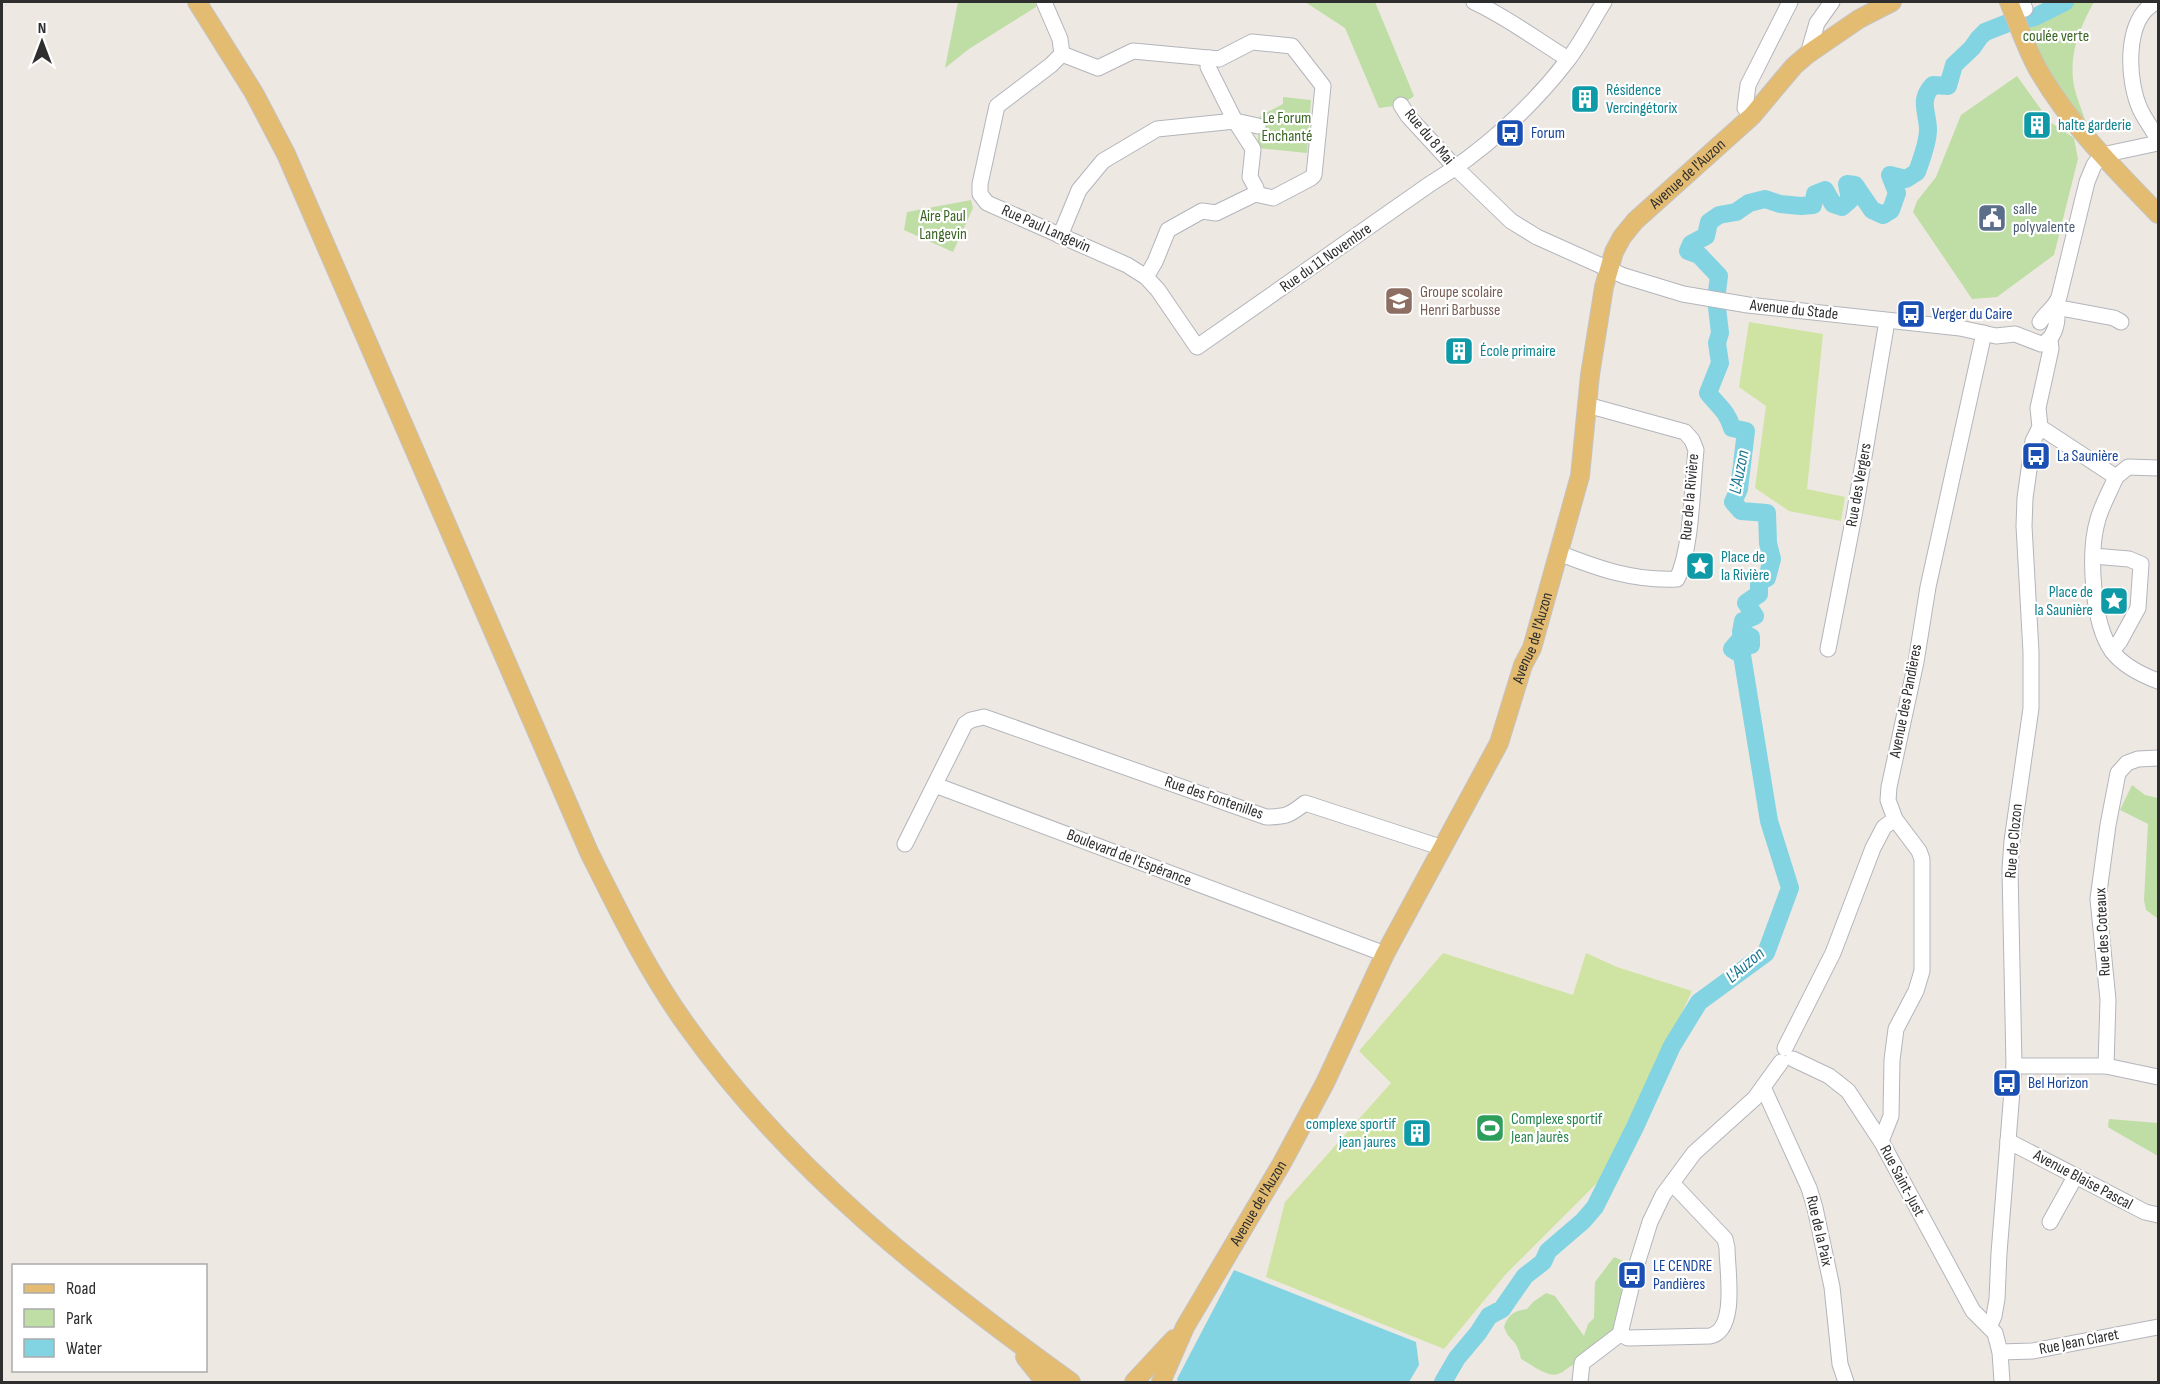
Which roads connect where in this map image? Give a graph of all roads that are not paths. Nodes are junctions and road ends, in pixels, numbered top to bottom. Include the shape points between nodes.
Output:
1 (197, 2) edge
2 (1044, 2) edge
3 (1474, 2) edge
4 (1604, 2) edge
5 (1790, 2) edge
6 (1832, 2) edge
7 (1892, 2) edge
8 (2157, 2) edge
9 (1494, 5) edge
10 (2017, 10) edge
11 (1062, 54) junction
12 (1808, 54) junction
13 (1209, 58) junction
14 (1568, 59) junction
15 (1401, 105) dead end
16 (1752, 116) junction
17 (1235, 121) junction
18 (1258, 126) dead end
19 (2158, 141) edge
20 (2102, 155) junction
21 (1456, 168) junction
22 (1256, 194) junction
23 (2158, 214) edge
24 (1060, 236) junction
25 (1609, 269) junction
26 (1146, 277) junction
27 (2055, 307) junction
28 (1887, 321) junction
29 (2121, 322) dead end
30 (2037, 323) junction
31 (1984, 333) junction
32 (2043, 339) junction
33 (1197, 347) joint
34 (1587, 405) junction
35 (2040, 427) junction
36 (2158, 468) edge
37 (2116, 477) junction
38 (1559, 553) junction
39 (2093, 556) junction
40 (1828, 649) dead end
41 (2112, 651) junction
42 (2158, 681) edge
43 (2158, 758) edge
44 (935, 785) junction
45 (1895, 819) junction
46 (906, 844) dead end
47 (1443, 848) junction
48 (1385, 954) junction
49 (1786, 1056) junction
50 (2014, 1066) junction
51 (2106, 1066) junction
52 (2158, 1077) edge
53 (1762, 1087) junction
54 (1881, 1141) junction
55 (2008, 1141) junction
56 (2075, 1177) junction
57 (1672, 1183) junction
58 (2158, 1215) edge
59 (2050, 1222) dead end
60 (1990, 1325) junction
61 (1185, 1327) junction
62 (2158, 1327) edge
63 (999, 1330) junction
64 (1620, 1334) junction
65 (2000, 1352) junction
66 (1045, 1383) edge
67 (1071, 1383) edge
68 (1134, 1383) edge
69 (1161, 1383) edge
70 (1581, 1383) edge
71 (1846, 1383) edge
72 (2002, 1383) edge

1 - 63 main road via 254,93 286,154 589,852 635,944 725,1077 797,1158 927,1274
2 - 11 street via 1060,39
3 - 9 street
4 - 14 street, Rue du 11 Novembre
5 - 16 street via 1748,85 1745,108
6 - 12 street via 1817,23
7 - 12 main road, Avenue de l'Auzon
8 - 19 street via 2148,6 2135,30 2131,70 2141,112
9 - 14 street via 1509,22
10 - 20 main road via 2042,76
11 - 13 street via 1098,68 1133,51
11 - 24 street, Rue Paul Langevin via 997,106 980,184 980,194 987,203
12 - 16 main road, Avenue de l'Auzon
13 - 17 street via 1208,67
13 - 22 street via 1219,59 1252,42 1292,46 1323,86 1314,175 1273,198
14 - 21 street, Rue du 11 Novembre via 1533,100
15 - 21 street, Rue du 8 Mai
16 - 25 main road, Avenue de l'Auzon via 1635,221 1622,237
17 - 18 street
17 - 22 street via 1253,150 1250,177
17 - 24 street via 1157,129 1103,161 1079,190
19 - 20 street
20 - 23 main road
20 - 27 street, Rue de Clozon via 2087,182
21 - 25 street, Rue du 8 Mai via 1511,221
21 - 33 street, Rue du 11 Novembre
22 - 26 street via 1216,213 1202,211 1168,230
24 - 26 street, Rue Paul Langevin
25 - 28 street, Avenue du Stade via 1659,288 1735,303
25 - 34 main road, Avenue de l'Auzon via 1594,340
26 - 33 street, Rue Paul Langevin
27 - 29 street
27 - 30 street
27 - 32 street, Rue de Clozon via 2058,315
28 - 31 street, Avenue du Stade
28 - 40 street, Rue des Vergers
30 - 31 street, Avenue du Stade
30 - 32 street via 2031,329
31 - 32 street, Avenue du Stade
31 - 45 street, Avenue des Pandières via 1889,787 1888,800
32 - 35 street, Rue de Clozon via 2051,349 2038,408
34 - 38 main road, Avenue de l'Auzon via 1580,476
34 - 38 street, Rue de la Rivière via 1685,432 1692,440 1696,450 1687,546 1677,579 1630,577
35 - 37 street
35 - 50 street, Rue de Clozon via 2033,441 2025,498 2031,708 2010,869
36 - 37 street via 2128,467
37 - 39 street via 2098,519
38 - 47 main road, Avenue de l'Auzon via 1500,743
39 - 41 street via 2097,607
39 - 41 street via 2141,564 2138,608
41 - 42 street via 2127,665
43 - 51 street, Rue des Coteaux via 2127,763 2118,773 2108,825 2098,899 2108,1000
44 - 46 street
44 - 47 street, Rue des Fontenilles via 965,724 984,717 1266,817 1283,817 1305,803
44 - 48 street, Boulevard de l'Espérance
45 - 49 street via 1884,827 1873,848 1833,953
45 - 54 street via 1922,858 1922,971 1892,1044 1891,1116
47 - 48 main road, Avenue de l'Auzon
48 - 61 main road, Avenue de l'Auzon via 1287,1153
49 - 53 street
49 - 54 street, Rue Saint-Just via 1829,1076 1848,1091
50 - 51 street
50 - 55 street, Rue de Clozon
51 - 52 street
53 - 57 street via 1755,1098 1694,1153
53 - 71 street, Rue de la Paix via 1815,1208
54 - 60 street, Rue Saint-Just via 1973,1311
55 - 56 street, Avenue Blaise Pascal
55 - 60 street, Rue de Clozon via 1997,1299
56 - 58 street, Avenue Blaise Pascal
56 - 59 street
57 - 64 street via 1650,1222
57 - 64 street via 1725,1239 1727,1319 1710,1336 1628,1338
60 - 65 street
61 - 68 main road
61 - 69 main road
62 - 65 street, Rue Jean Claret via 2033,1351
63 - 66 main road
63 - 67 main road
64 - 70 street via 1582,1363
65 - 72 street

